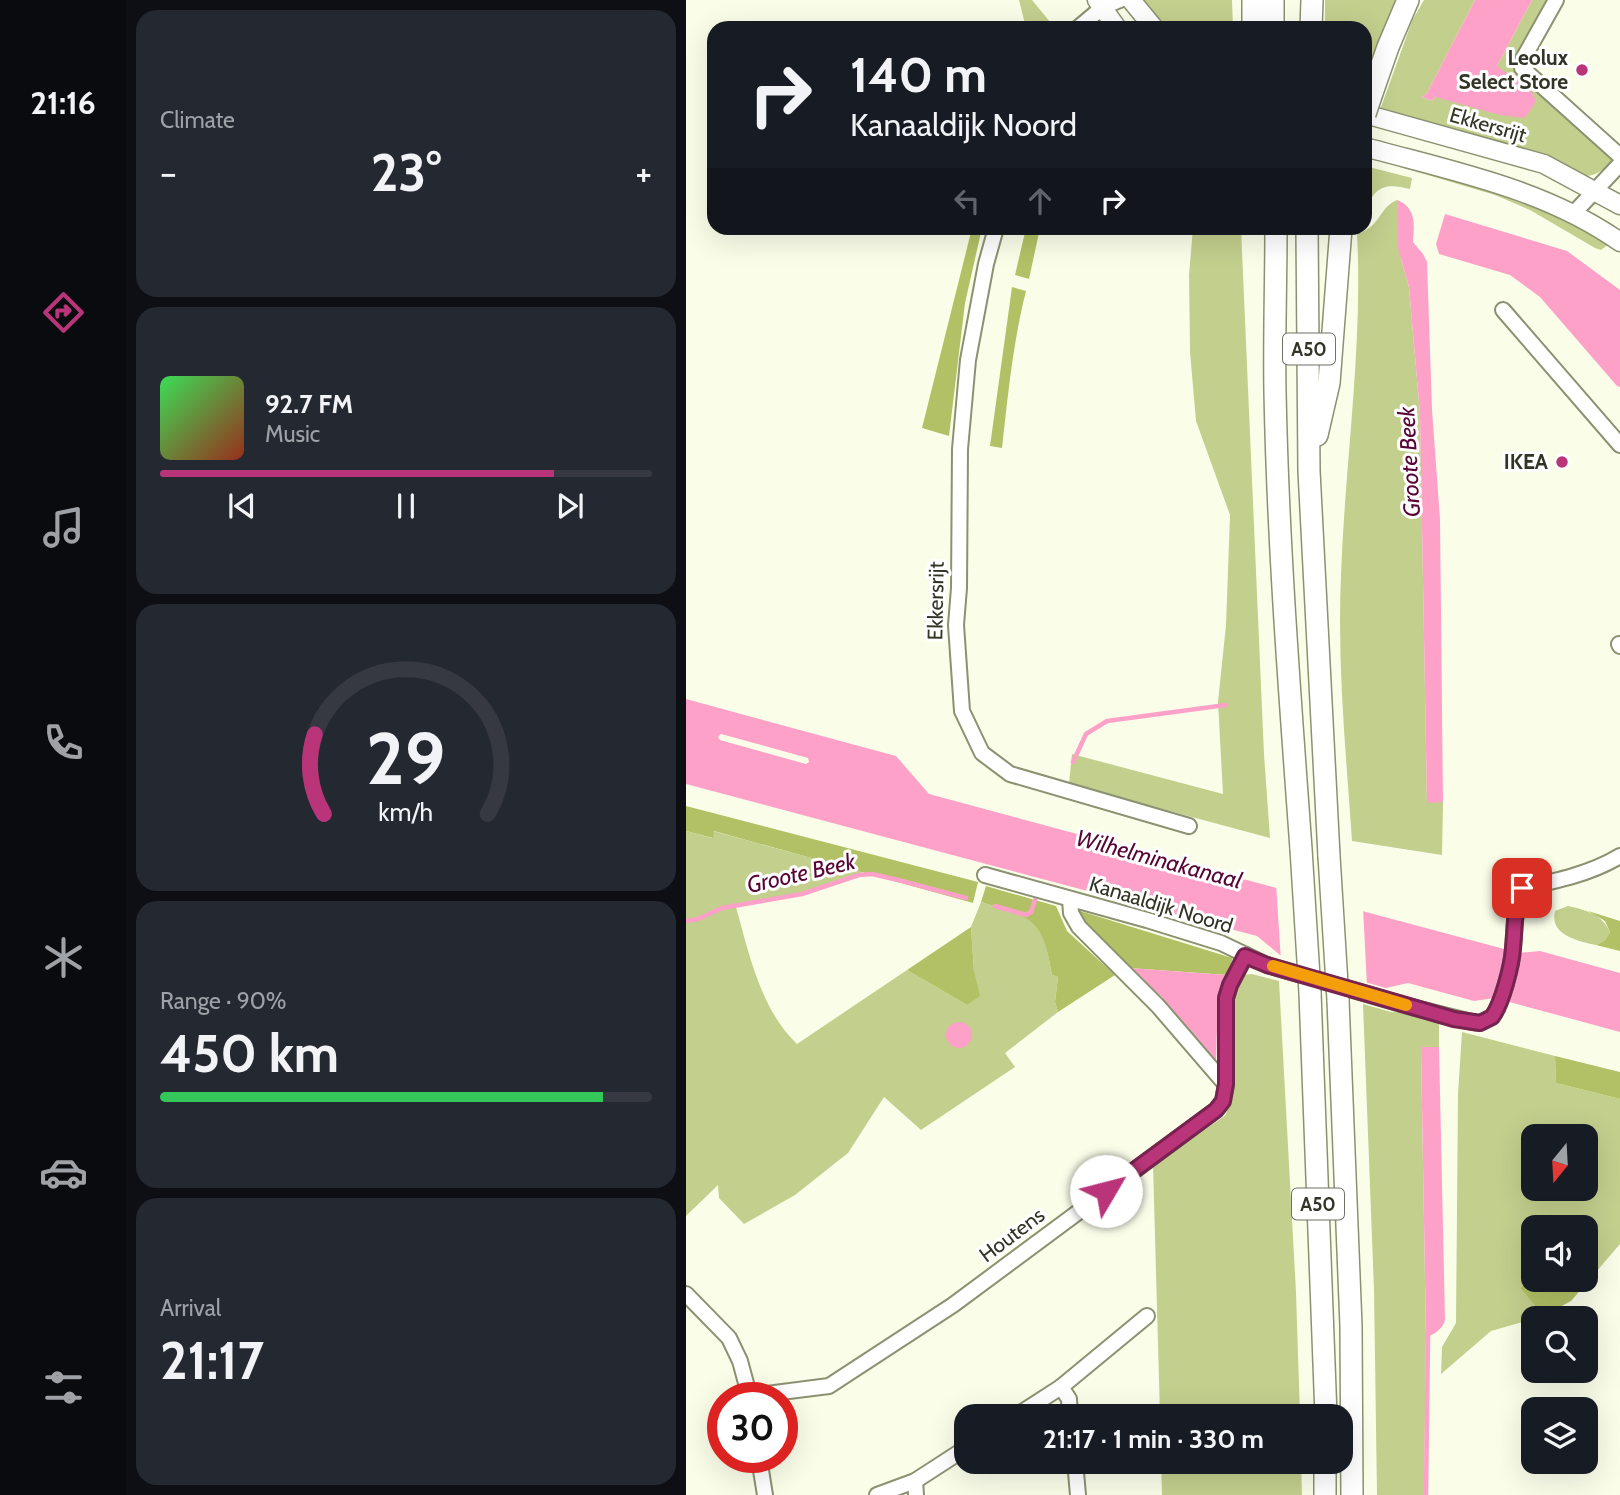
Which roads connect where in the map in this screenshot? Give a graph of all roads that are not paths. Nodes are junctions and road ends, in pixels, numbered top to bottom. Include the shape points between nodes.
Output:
1 (1120, 0) edge
2 (1131, 0) edge
3 (1253, 0) edge
4 (1273, 0) edge
5 (1312, 0) edge
6 (1408, 0) edge
7 (1556, 0) edge
8 (1100, 3) edge
9 (1084, 21) edge
10 (1112, 21) edge
11 (1148, 21) edge
12 (1253, 21) edge
13 (1273, 21) edge
14 (1311, 21) edge
15 (1372, 93) edge
16 (1372, 116) edge
17 (1372, 149) edge
18 (1620, 156) edge
19 (1620, 164) edge
20 (1594, 191) junction
21 (1620, 205) edge
22 (1573, 214) junction
23 (994, 235) edge
24 (1264, 235) edge
25 (1276, 235) edge
26 (1307, 235) edge
27 (1340, 235) edge
28 (1620, 242) edge
29 (1275, 287) junction
30 (1503, 310) dead end
31 (1620, 444) edge
32 (1309, 471) junction
33 (1189, 826) dead end
34 (1620, 856) edge
35 (985, 875) dead end
36 (1070, 899) junction
37 (1245, 956) junction
38 (1226, 1084) junction
39 (686, 1294) edge
40 (1147, 1316) dead end
41 (746, 1382) edge
42 (1060, 1387) junction
43 (798, 1390) edge
44 (1034, 1404) edge
45 (1069, 1404) edge
46 (1325, 1404) edge
47 (954, 1457) edge
48 (761, 1473) edge
49 (1076, 1474) edge
50 (1325, 1474) edge
51 (915, 1488) edge
52 (765, 1495) edge
53 (877, 1495) edge
54 (1078, 1495) edge
55 (1325, 1495) edge
56 (1352, 1495) edge

1 - 8 street
2 - 11 main road
3 - 12 highway
4 - 13 highway
5 - 14 highway
6 - 15 highway, bridge
7 - 18 street via 1522,68
8 - 9 street
8 - 10 main road
16 - 20 main road, Ekkersrijt via 1544,164
17 - 22 main road via 1498,184
19 - 20 street
20 - 21 main road, Ekkersrijt
20 - 22 street
22 - 28 main road
23 - 33 street, Ekkersrijt via 968,360 960,449 956,625 962,711 982,753 1010,774
24 - 29 highway, A50
25 - 29 highway, A50
26 - 32 highway, A50
27 - 32 highway, A50 via 1329,383
29 - 46 highway, A50, bridge via 1279,508 1310,993
30 - 31 street
32 - 56 highway, A50, bridge via 1338,1000 1351,1326
34 - 37 street, Kanaaldijk Noord via 1563,879 1522,888 1515,910 1513,952 1499,1001 1492,1017 1480,1023
35 - 36 street, Kanaaldijk Noord
36 - 37 street, Kanaaldijk Noord via 1221,943
36 - 38 street, Kanaaldijk Noord via 1079,927 1158,1006
37 - 38 street, Houtens via 1226,998
38 - 43 street, Houtens via 1216,1110 953,1305 829,1386
39 - 41 street via 729,1338
40 - 42 street
42 - 44 street
42 - 45 street
47 - 51 street
48 - 52 street
49 - 54 street
50 - 55 highway
51 - 53 street

